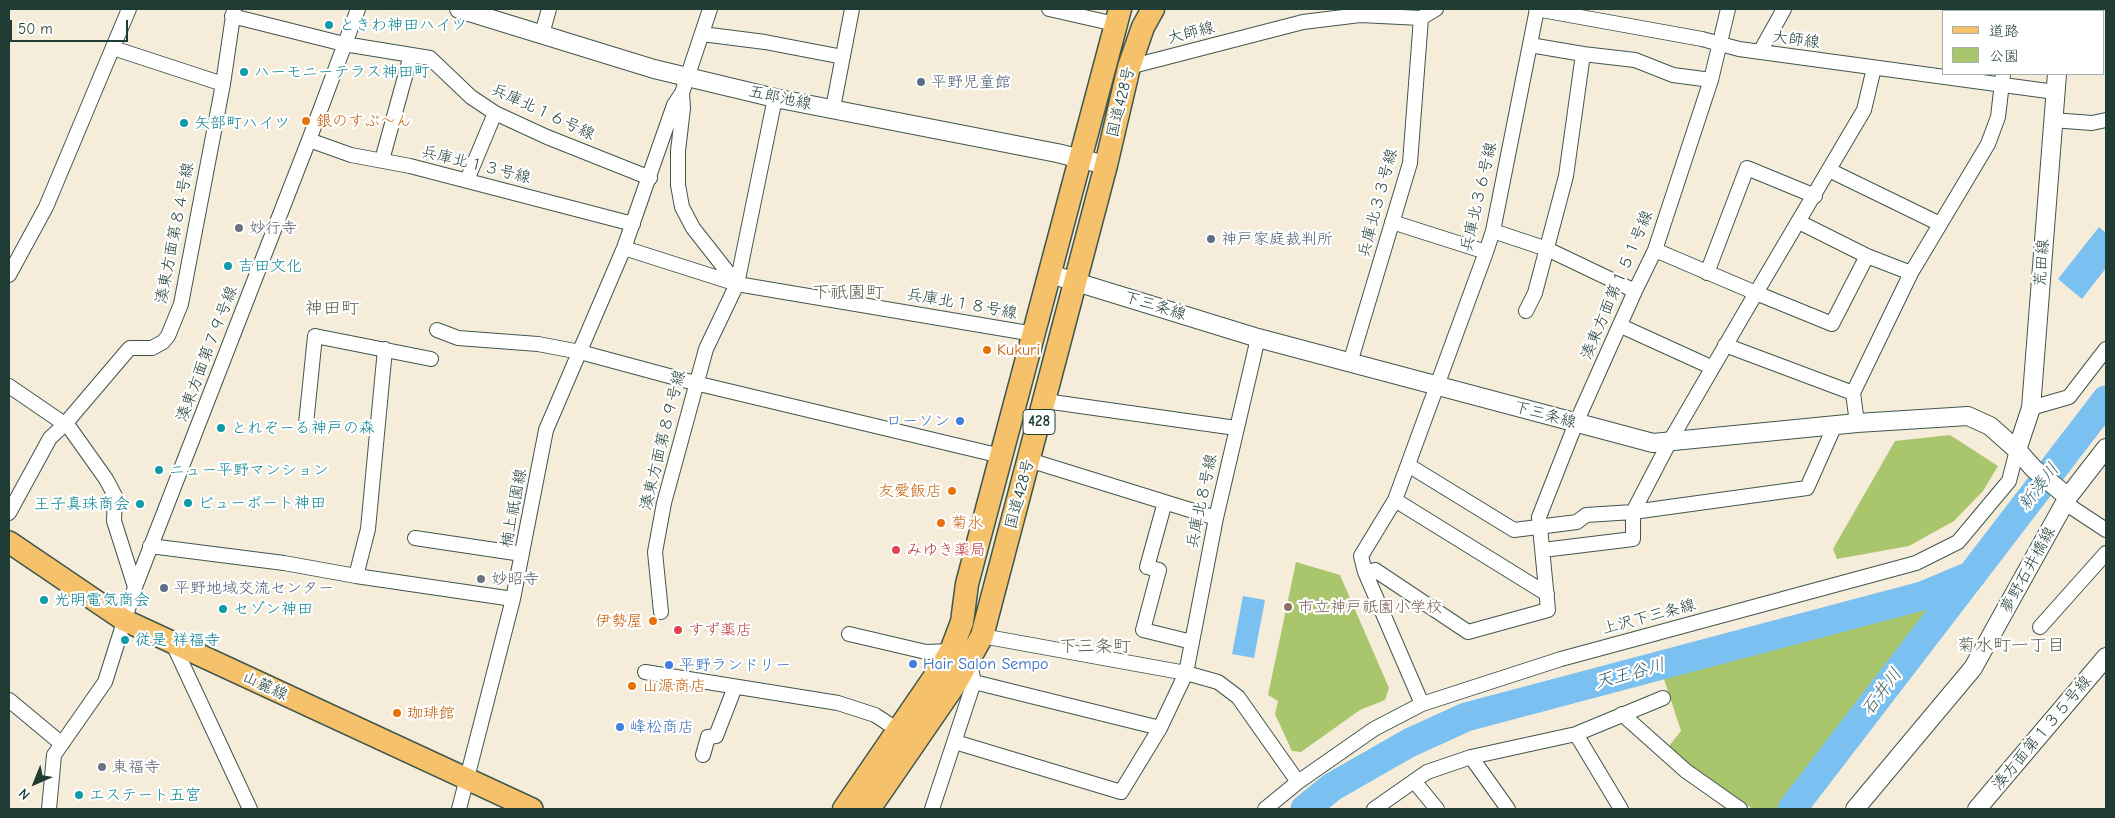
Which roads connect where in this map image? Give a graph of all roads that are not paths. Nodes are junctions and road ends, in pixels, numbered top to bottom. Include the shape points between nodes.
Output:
1 (129, 9) edge
2 (358, 9) edge
3 (459, 9) edge
4 (549, 9) edge
5 (710, 9) edge
6 (852, 9) edge
7 (1054, 9) edge
8 (1153, 9) edge
9 (1436, 9) edge
10 (1536, 9) edge
11 (1728, 9) edge
12 (1784, 9) edge
13 (233, 13) edge
14 (1117, 16) edge
15 (1421, 18) junction
16 (542, 34) junction
17 (702, 34) junction
18 (344, 44) junction
19 (1530, 44) junction
20 (1720, 44) junction
21 (113, 48) junction
22 (1760, 52) junction
23 (1583, 54) junction
24 (411, 55) junction
25 (843, 57) junction
26 (1129, 67) junction
27 (1874, 68) junction
28 (1942, 74) edge
29 (1955, 75) edge
30 (2057, 75) edge
31 (2002, 79) edge
32 (1711, 80) junction
33 (223, 84) junction
34 (684, 85) junction
35 (2055, 92) junction
36 (775, 98) junction
37 (833, 108) junction
38 (494, 113) junction
39 (2052, 120) junction
40 (2106, 120) edge
41 (309, 140) junction
42 (1080, 159) junction
43 (382, 160) junction
44 (1106, 166) junction
45 (1829, 170) junction
46 (650, 178) junction
47 (467, 180) junction
48 (1815, 196) junction
49 (1392, 222) junction
50 (1799, 222) junction
51 (634, 224) junction
52 (1940, 224) junction
53 (1493, 231) junction
54 (624, 248) junction
55 (1547, 249) junction
56 (1655, 250) junction
57 (1486, 252) junction
58 (1867, 256) junction
59 (1706, 273) junction
60 (1911, 273) junction
61 (1050, 274) junction
62 (9, 275) edge
63 (1076, 282) junction
64 (737, 284) junction
65 (1635, 291) junction
66 (1756, 293) junction
67 (1526, 311) dead end
68 (1621, 326) junction
69 (437, 330) dead end
70 (1034, 334) junction
71 (1258, 338) junction
72 (1724, 345) junction
73 (2106, 349) edge
74 (385, 350) junction
75 (580, 352) junction
76 (431, 359) dead end
77 (1350, 363) junction
78 (1711, 367) junction
79 (695, 384) junction
80 (9, 386) edge
81 (1437, 387) junction
82 (1853, 393) junction
83 (1045, 401) junction
84 (2031, 408) junction
85 (1576, 423) junction
86 (1857, 423) junction
87 (65, 424) junction
88 (306, 424) dead end
89 (1835, 425) junction
90 (1236, 428) junction
91 (1670, 441) junction
92 (2106, 448) edge
93 (2016, 450) junction
94 (1001, 456) junction
95 (1030, 460) junction
96 (1408, 465) junction
97 (2063, 496) junction
98 (1395, 500) junction
99 (1165, 502) junction
100 (1633, 512) junction
101 (9, 514) edge
102 (1216, 518) junction
103 (1539, 527) junction
104 (2106, 530) edge
105 (415, 538) dead end
106 (9, 542) edge
107 (150, 546) junction
108 (1543, 550) junction
109 (2106, 553) edge
110 (522, 554) junction
111 (1365, 572) junction
112 (356, 576) junction
113 (134, 587) junction
114 (1547, 594) junction
115 (513, 599) junction
116 (662, 612) dead end
117 (124, 620) junction
118 (2040, 627) dead end
119 (850, 634) dead end
120 (982, 636) junction
121 (1192, 642) junction
122 (173, 644) junction
123 (960, 655) junction
124 (2106, 657) edge
125 (645, 672) dead end
126 (1186, 673) junction
127 (974, 682) junction
128 (735, 687) junction
129 (1663, 698) dead end
130 (9, 700) edge
131 (1422, 704) junction
132 (1622, 714) junction
133 (1160, 728) junction
134 (898, 730) junction
135 (1576, 734) junction
136 (955, 742) junction
137 (62, 744) junction
138 (703, 755) dead end
139 (1471, 757) junction
140 (468, 779) junction
141 (1414, 781) junction
142 (1298, 782) junction
143 (49, 809) edge
144 (250, 809) edge
145 (459, 809) edge
146 (532, 809) edge
147 (844, 809) edge
148 (869, 809) edge
149 (932, 809) edge
150 (1266, 809) edge
151 (1374, 809) edge
152 (1437, 809) edge
153 (1508, 809) edge
154 (1621, 809) edge
155 (1740, 809) edge
156 (1855, 809) edge
157 (1977, 809) edge

1 - 21 street
2 - 18 street, 湊東方面第７９号線
3 - 16 street, 五郎池線
4 - 16 street
5 - 17 street
6 - 25 street
7 - 14 street
8 - 26 highway, 国道428号 / 428
9 - 15 street
10 - 19 street, 兵庫北３６号線
10 - 20 street, 大師線
11 - 20 street, 湊東方面第１５１号線
12 - 22 street
13 - 18 street, 兵庫北１６号線
13 - 33 street, 湊東方面第８４号線
14 - 42 highway, 国道428号 / 428
15 - 26 street, 大師線 via 1360,15 1303,22
15 - 49 street, 兵庫北３３号線 via 1410,163
16 - 34 street, 五郎池線 via 654,69
17 - 25 street
17 - 34 street
18 - 24 street, 兵庫北１６号線
18 - 41 street, 湊東方面第７９号線
19 - 23 street
19 - 53 street, 兵庫北３６号線
20 - 22 street, 大師線
20 - 32 street, 湊東方面第１５１号線
21 - 33 street
21 - 62 street via 46,207
22 - 27 street, 大師線
23 - 32 street via 1635,60 1673,75
23 - 55 street via 1566,176
24 - 38 street, 兵庫北１６号線 via 430,58 471,97
24 - 43 street
25 - 37 street
26 - 44 highway, 国道428号 / 428
27 - 28 street, 大師線
27 - 45 street via 1864,110
29 - 31 street, 大師線
30 - 35 street, 荒田線
31 - 35 street, 大師線
31 - 52 street via 1998,117 1988,144
32 - 56 street, 湊東方面第１５１号線
33 - 87 street, 湊東方面第８４号線 via 181,304 168,336 152,348 130,348
34 - 36 street, 五郎池線
34 - 46 street, 楠上祇園線 via 674,105
34 - 64 street via 678,151 682,207 693,228
35 - 39 street, 荒田線
36 - 37 street, 五郎池線
36 - 64 street, 湊東方面第８９号線
37 - 42 street, 五郎池線
38 - 46 street, 兵庫北１６号線
38 - 47 street
39 - 40 street via 2092,123
39 - 84 street, 荒田線
41 - 43 street, 兵庫北１３号線 via 351,155
41 - 107 street, 湊東方面第７９号線
42 - 44 street, 五郎池線
42 - 61 highway, 国道428号 / 428
43 - 47 street, 兵庫北１３号線
44 - 63 highway, 国道428号 / 428
45 - 48 street
45 - 52 street
46 - 51 street, 楠上祇園線
47 - 51 street, 兵庫北１３号線
48 - 50 street
48 - 59 street via 1747,168
49 - 57 street
49 - 77 street, 兵庫北３３号線
50 - 58 street
50 - 66 street
51 - 54 street, 楠上祇園線
52 - 60 street
53 - 55 street
53 - 57 street, 兵庫北３６号線
54 - 64 street, 兵庫北１８号線
54 - 75 street, 楠上祇園線
55 - 65 street
55 - 67 street via 1535,293
56 - 59 street
56 - 65 street, 湊東方面第１５１号線
57 - 81 street, 兵庫北３６号線
58 - 60 street
58 - 66 street via 1832,324
59 - 66 street
60 - 82 street
61 - 63 street, 下三条線
61 - 70 highway, 国道428号 / 428
63 - 71 street, 下三条線
63 - 83 highway, 国道428号 / 428
64 - 70 street, 兵庫北１８号線
64 - 79 street, 湊東方面第８９号線 via 706,349
65 - 68 street, 湊東方面第１５１号線
66 - 72 street
68 - 78 street
68 - 85 street, 湊東方面第１５１号線
69 - 75 street via 458,338 538,344
70 - 94 highway, 国道428号 / 428
71 - 77 street, 下三条線
71 - 90 street, 兵庫北８号線
72 - 78 street
72 - 82 street
73 - 84 street via 2069,397
74 - 76 street
74 - 88 street via 315,336
74 - 112 street via 368,529
75 - 79 street
75 - 110 street, 楠上祇園線 via 546,430
77 - 81 street, 下三条線
78 - 91 street
79 - 94 street
79 - 116 street, 湊東方面第８９号線 via 664,503 655,552
80 - 87 street
81 - 85 street, 下三条線
81 - 96 street, 兵庫北３６号線
82 - 86 street
83 - 90 street
83 - 95 highway, 国道428号 / 428
84 - 93 street, 荒田線
85 - 91 street, 下三条線 via 1653,443
85 - 103 street, 湊東方面第１５１号線 via 1539,517
86 - 89 street, 下三条線
86 - 93 street, 下三条線 via 1968,416 1990,426
87 - 101 street, 湊東方面第８４号線 via 50,438
87 - 113 street via 106,478 115,496 114,521
89 - 91 street, 下三条線
89 - 100 street via 1807,488
90 - 102 street, 兵庫北８号線
91 - 100 street
92 - 97 street, 夢野石井橋線
93 - 97 street, 下三条線
93 - 131 street, 上沢下三条線 via 2009,481 1958,542 1916,564 1560,660
94 - 123 highway, 国道428号 / 428 via 967,584
95 - 99 street
95 - 120 highway, 国道428号 / 428
96 - 98 street, 兵庫北３６号線
96 - 103 street via 1514,530
97 - 104 street
97 - 156 street, 夢野石井橋線 via 1973,668
98 - 111 street, 兵庫北３６号線 via 1361,556
98 - 114 street
99 - 102 street
99 - 121 street via 1147,566 1159,570 1143,630
100 - 103 street via 1586,515 1577,522
100 - 108 street via 1633,539
102 - 121 street, 兵庫北８号線
103 - 108 street
105 - 110 street
106 - 117 main road, 山麓線
107 - 112 street via 284,562
107 - 113 street, 湊東方面第７９号線
108 - 114 street
109 - 118 street
110 - 115 street, 楠上祇園線
111 - 114 street via 1375,570 1468,632 1548,610
111 - 131 street
112 - 115 street
113 - 117 street, 湊東方面第７９号線
115 - 140 street, 楠上祇園線
117 - 122 main road, 山麓線
117 - 137 street, 湊東方面第７９号線 via 105,682
119 - 123 street via 926,652
120 - 123 highway, 国道428号 / 428
120 - 126 street
121 - 126 street, 兵庫北８号線
122 - 140 main road, 山麓線
122 - 144 street
123 - 127 street
123 - 134 highway, 国道428号 / 428
123 - 148 highway, 国道428号 / 428 via 955,684
124 - 157 street, 湊方面第１３５号線
125 - 128 street
126 - 133 street, 兵庫北８号線
126 - 142 street via 1218,682 1238,697
127 - 133 street
127 - 136 street
128 - 134 street via 838,703 875,715
128 - 138 street via 716,736 708,737
129 - 132 street
130 - 137 street
131 - 142 street, 上沢下三条線 via 1374,729
132 - 135 street
132 - 155 street via 1686,771
133 - 136 street, 兵庫北８号線 via 1121,792
134 - 147 highway, 国道428号 / 428
135 - 139 street
135 - 154 street
136 - 149 street
137 - 143 street, 湊東方面第７９号線 via 54,755
139 - 141 street via 1427,772
139 - 153 street
140 - 145 street, 楠上祇園線
140 - 146 main road, 山麓線
141 - 151 street
141 - 152 street
142 - 150 street, 上沢下三条線

